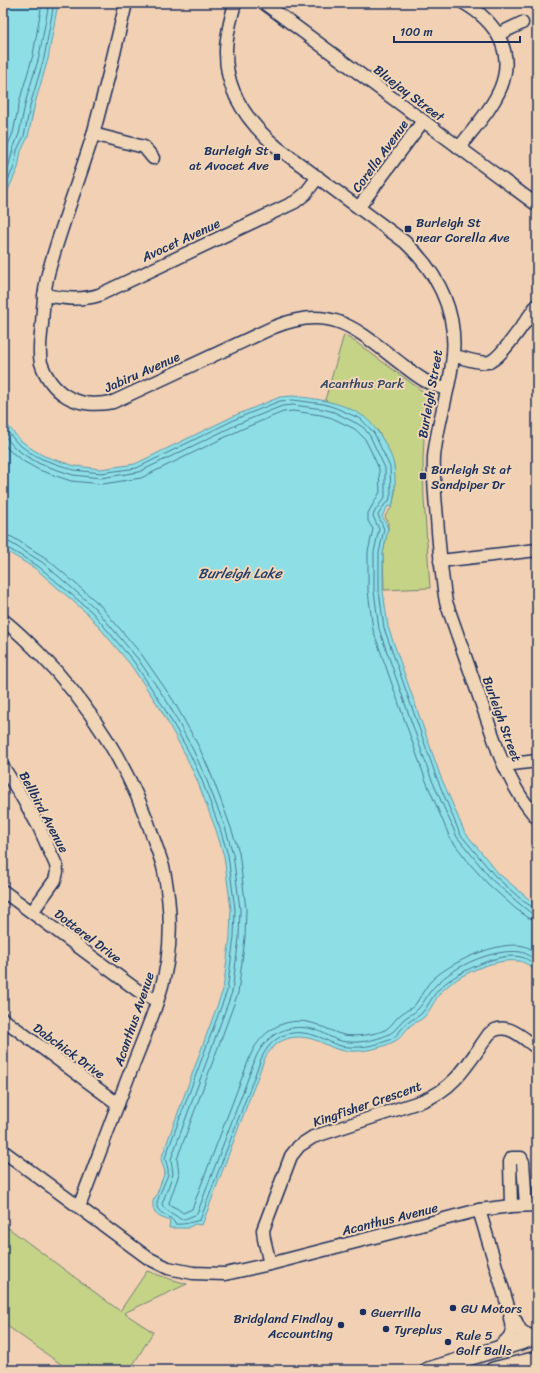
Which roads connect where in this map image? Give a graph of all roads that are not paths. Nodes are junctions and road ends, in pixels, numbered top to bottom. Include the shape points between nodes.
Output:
1 (126, 3) edge
2 (235, 3) edge
3 (264, 3) edge
4 (464, 3) edge
5 (522, 23) dead end
6 (499, 34) junction
7 (423, 120) junction
8 (93, 134) junction
9 (459, 148) junction
10 (153, 158) dead end
11 (318, 177) junction
12 (537, 206) edge
13 (359, 207) junction
14 (44, 295) junction
15 (537, 305) edge
16 (453, 355) junction
17 (446, 390) junction
18 (537, 550) edge
19 (440, 561) junction
20 (3, 620) edge
21 (537, 761) edge
22 (504, 765) junction
23 (3, 768) edge
24 (537, 818) edge
25 (3, 890) edge
26 (32, 912) junction
27 (157, 1001) junction
28 (3, 1019) edge
29 (537, 1048) edge
30 (118, 1104) junction
31 (3, 1151) edge
32 (531, 1205) edge
33 (511, 1206) junction
34 (79, 1207) junction
35 (479, 1210) junction
36 (270, 1264) junction
37 (510, 1313) junction
38 (537, 1337) edge
39 (498, 1348) junction
40 (537, 1359) edge
41 (428, 1370) edge
42 (492, 1370) edge

1 - 8 street, Jabiru Avenue
2 - 11 street, Burleigh Street via 226,52 230,80 238,102 262,134
3 - 7 street, Bluejay Street
4 - 6 street via 483,16
5 - 6 street
6 - 9 street via 505,60 504,77 492,104
7 - 9 street, Bluejay Street
7 - 13 street, Corella Avenue
8 - 10 street via 144,147
8 - 14 street, Jabiru Avenue via 49,271
9 - 12 street, Bluejay Street
11 - 13 street, Burleigh Street
11 - 14 street, Avocet Avenue via 295,202 98,295 74,299
13 - 16 street, Burleigh Street via 405,242 430,269 449,312
14 - 17 street, Jabiru Avenue via 40,343 42,364 54,387 84,404 112,402 287,321 313,317 335,320 354,329 427,383
15 - 16 street via 501,353 492,361 484,362
16 - 17 street, Burleigh Street
17 - 19 street, Burleigh Street via 434,458
18 - 19 street
19 - 22 street, Burleigh Street via 446,602
20 - 27 street, Acanthus Avenue via 46,660 87,708 141,803 163,868 169,901 169,948
21 - 22 street
22 - 24 street, Burleigh Street via 515,789
23 - 26 street, Bellbird Avenue via 39,827 56,865 55,880
25 - 26 street, Dotterel Drive
26 - 27 street, Dotterel Drive via 137,990
27 - 30 street, Acanthus Avenue
28 - 30 street, Dabchick Drive
29 - 36 street, Kingfisher Crescent via 509,1029 497,1029 489,1034 454,1081 437,1095 313,1137 299,1146 291,1156 263,1230
30 - 34 street, Acanthus Avenue
31 - 34 street, Acanthus Avenue
32 - 33 street, Acanthus Avenue
32 - 33 street via 523,1162 521,1158 516,1157 510,1162
33 - 35 street, Acanthus Avenue
34 - 36 street, Acanthus Avenue via 148,1258 168,1268 193,1273 225,1274
35 - 36 street, Acanthus Avenue
35 - 37 street
37 - 38 street via 520,1330
37 - 39 street via 511,1334
38 - 39 main road
39 - 41 main road
40 - 42 main road

